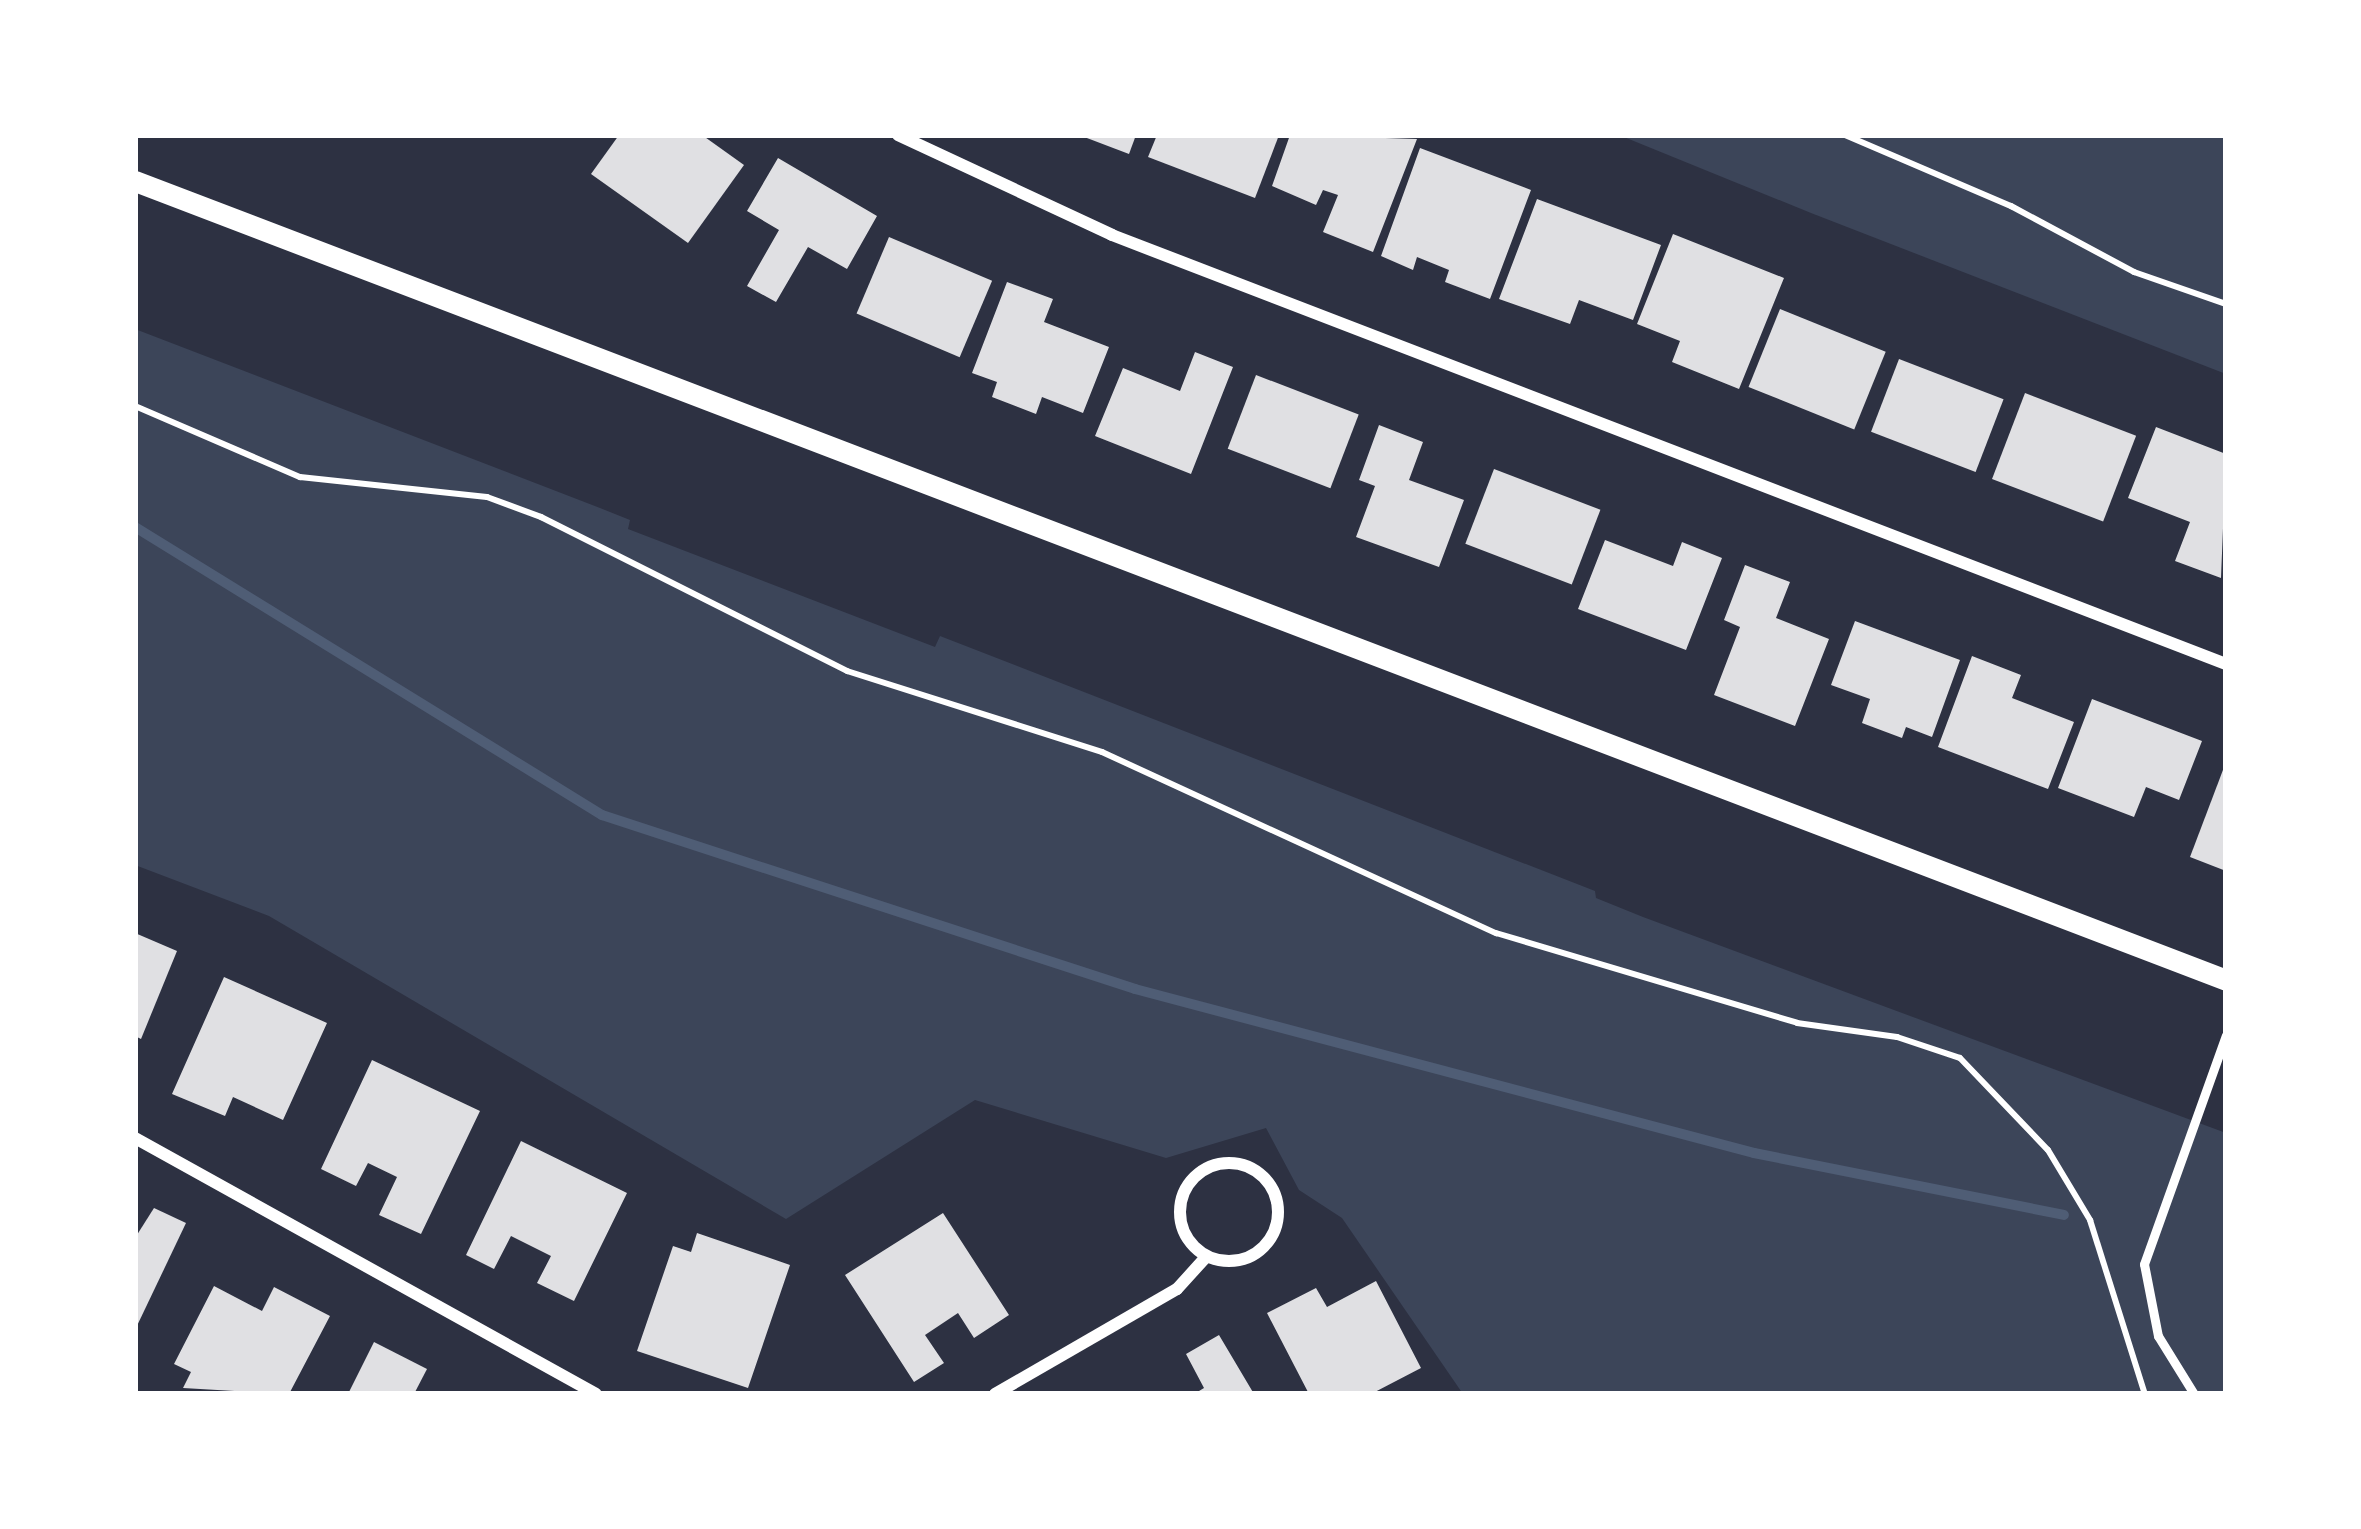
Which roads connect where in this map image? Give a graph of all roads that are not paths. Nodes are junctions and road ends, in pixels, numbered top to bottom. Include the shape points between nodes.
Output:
1 (898, 135) edge
2 (135, 181) edge
3 (2226, 664) edge
4 (2226, 980) edge
5 (2226, 1035) edge
6 (135, 1138) edge
7 (1206, 1256) junction
8 (596, 1394) edge
9 (994, 1394) edge
10 (2194, 1394) edge

1 - 3 street via 1112,235
2 - 4 street
5 - 10 lane via 2144,1264 2158,1336
6 - 8 street
7 - 7 street via 1237,1262 1274,1234 1278,1203 1248,1166 1199,1172 1180,1199 1183,1232
7 - 9 street via 1177,1288

